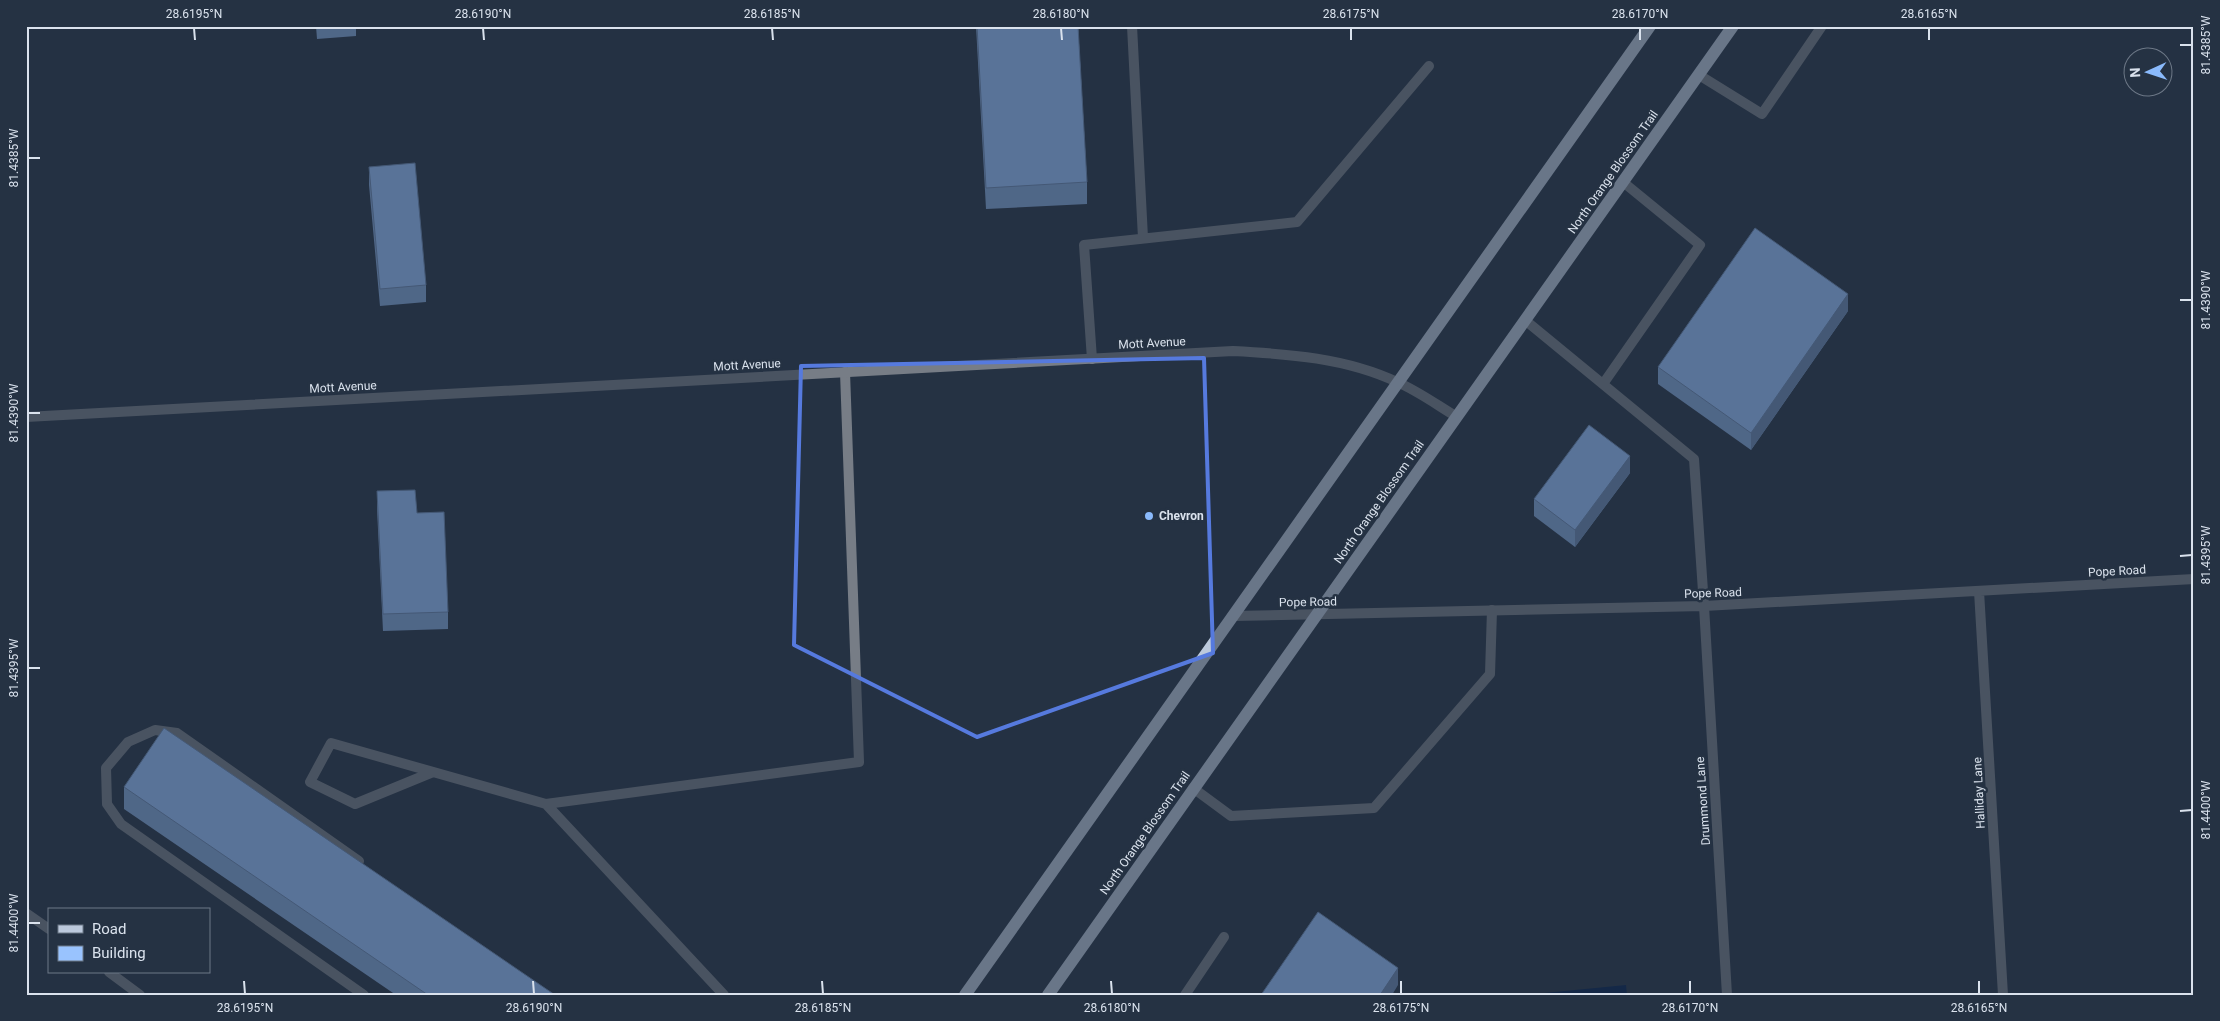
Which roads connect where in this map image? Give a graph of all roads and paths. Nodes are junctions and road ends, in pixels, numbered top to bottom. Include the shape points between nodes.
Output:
1 (1132, 26) edge
2 (1650, 26) edge
3 (1733, 26) edge
4 (1822, 26) edge
5 (1430, 66) dead end
6 (1699, 75) junction
7 (1623, 182) junction
8 (1143, 238) junction
9 (1525, 320) junction
10 (1092, 358) junction
11 (845, 372) junction
12 (1398, 382) junction
13 (1603, 384) junction
14 (26, 417) edge
15 (1456, 417) junction
16 (2194, 579) edge
17 (1979, 590) junction
18 (1704, 606) junction
19 (1492, 610) junction
20 (1316, 615) junction
21 (1233, 616) junction
22 (433, 772) junction
23 (1193, 788) junction
24 (546, 804) junction
25 (371, 870) edge
26 (26, 913) edge
27 (48, 928) edge
28 (1224, 937) dead end
29 (112, 974) edge
30 (140, 995) edge
31 (364, 995) edge
32 (724, 995) edge
33 (965, 995) edge
34 (1048, 995) edge
35 (1185, 995) edge
36 (1727, 995) edge
37 (2003, 995) edge

1 - 8 street
2 - 12 main road
3 - 6 main road, North Orange Blossom Trail
4 - 6 street via 1762,114
5 - 8 street via 1297,222
6 - 7 main road, North Orange Blossom Trail
7 - 9 main road, North Orange Blossom Trail
7 - 13 street via 1700,245
8 - 10 street via 1084,245
9 - 13 street, Drummond Lane
9 - 15 main road, North Orange Blossom Trail
10 - 11 street, Mott Avenue
10 - 12 street, Mott Avenue via 1233,351 1291,354 1350,365
11 - 14 street, Mott Avenue
11 - 24 street via 860,762
12 - 15 street, Mott Avenue
12 - 21 main road
13 - 18 street, Drummond Lane via 1694,459
15 - 20 main road, North Orange Blossom Trail
16 - 17 street, Pope Road
17 - 18 street, Pope Road
17 - 37 street, Halliday Lane
18 - 19 street, Pope Road
18 - 36 street, Drummond Lane
19 - 20 street, Pope Road
19 - 23 street via 1490,674 1374,808 1231,816
20 - 21 street, Pope Road
20 - 23 main road, North Orange Blossom Trail
21 - 33 main road
22 - 22 street via 331,743 310,782 355,804
22 - 24 street
23 - 34 main road, North Orange Blossom Trail
24 - 32 street
25 - 31 street via 178,733 155,730 128,742 106,768 107,804 121,824
26 - 27 street
28 - 35 street
29 - 30 street

